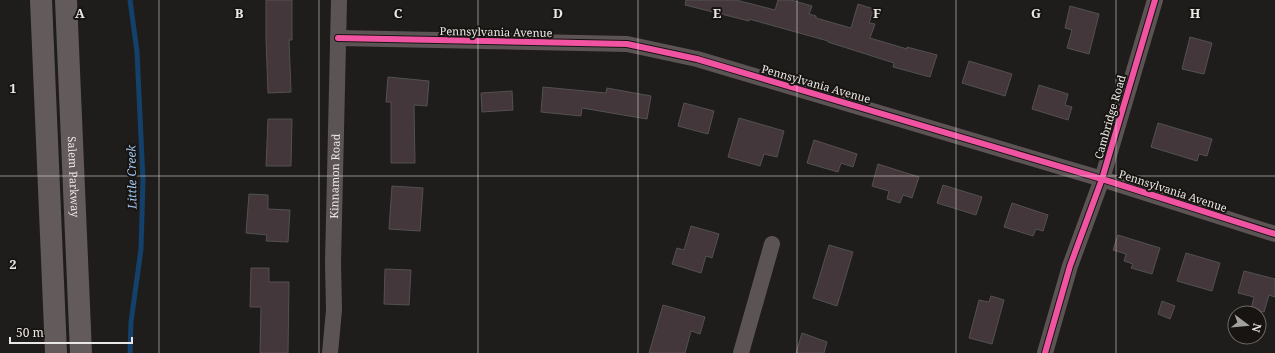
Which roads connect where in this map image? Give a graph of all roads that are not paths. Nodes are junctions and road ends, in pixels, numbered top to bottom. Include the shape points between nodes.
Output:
1 (41, 0) edge
2 (66, 0) edge
3 (339, 0) edge
4 (1154, 0) edge
5 (338, 38) junction
6 (1102, 179) junction
7 (1275, 234) edge
8 (772, 244) dead end
9 (56, 353) edge
10 (81, 353) edge
11 (330, 353) edge
12 (741, 353) edge
13 (1045, 353) edge

1 - 9 highway
2 - 10 highway, Salem Parkway
3 - 5 street, Kinnamon Road
4 - 6 street, Cambridge Road
5 - 6 street, Pennsylvania Avenue via 627,44 696,59
5 - 11 street, Kinnamon Road via 334,310
6 - 7 street, Pennsylvania Avenue
6 - 13 street, Cambridge Road via 1070,266
8 - 12 street

